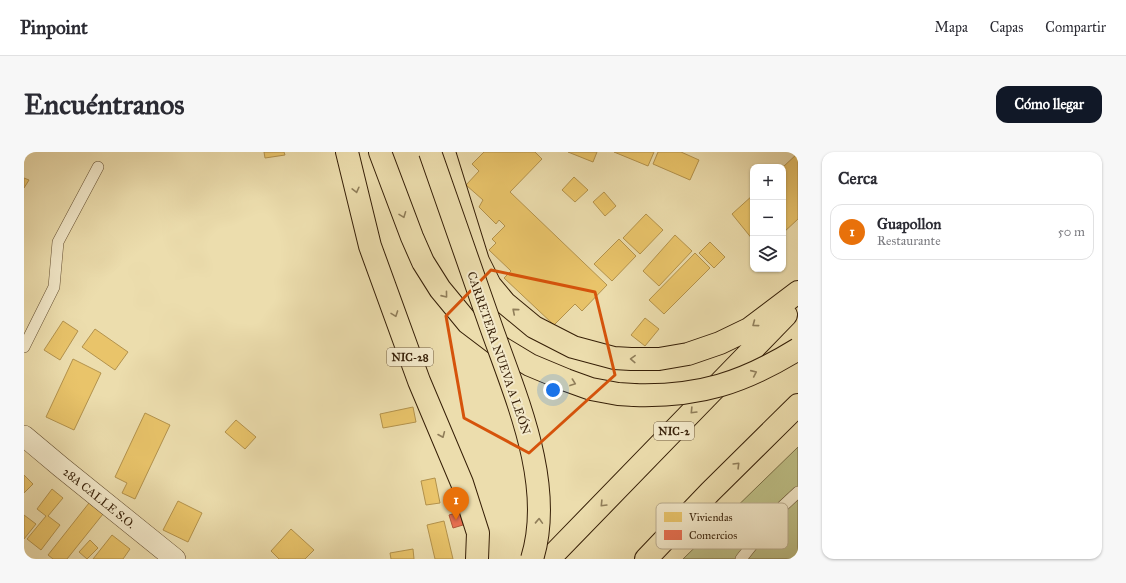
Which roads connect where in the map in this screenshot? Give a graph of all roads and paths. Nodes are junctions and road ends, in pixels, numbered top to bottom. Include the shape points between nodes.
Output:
1 (347, 152) edge
2 (380, 152) edge
3 (430, 152) edge
4 (444, 152) edge
5 (98, 167) dead end
6 (798, 292) edge
7 (798, 302) edge
8 (24, 347) edge
9 (798, 349) edge
10 (798, 405) edge
11 (24, 436) edge
12 (798, 492) edge
13 (699, 503) edge
14 (786, 503) edge
15 (656, 549) edge
16 (750, 549) edge
17 (175, 559) edge
18 (477, 559) edge
19 (532, 559) edge
20 (549, 559) edge
21 (646, 559) edge
22 (742, 559) edge

1 -> 18 highway, NIC-28 via 370,246 419,381 462,483 476,526
2 -> 9 highway, bridge via 412,237 440,289 468,323 496,345 530,365 591,389 618,394 659,396 726,384 776,363
19 -> 3 highway, CARRETERA NUEVA A LEÓN, bridge via 540,521 537,475 525,424
6 -> 4 highway via 749,329 688,354 659,359 614,358 573,347 534,327 505,303 490,285 478,261
5 - 8 lane via 58,242 54,287
7 -> 20 highway, NIC-2
13 -> 10 highway
11 - 17 street, 28A CALLE S.O.
12 - 14 lane
21 -> 15 highway
16 - 22 lane

